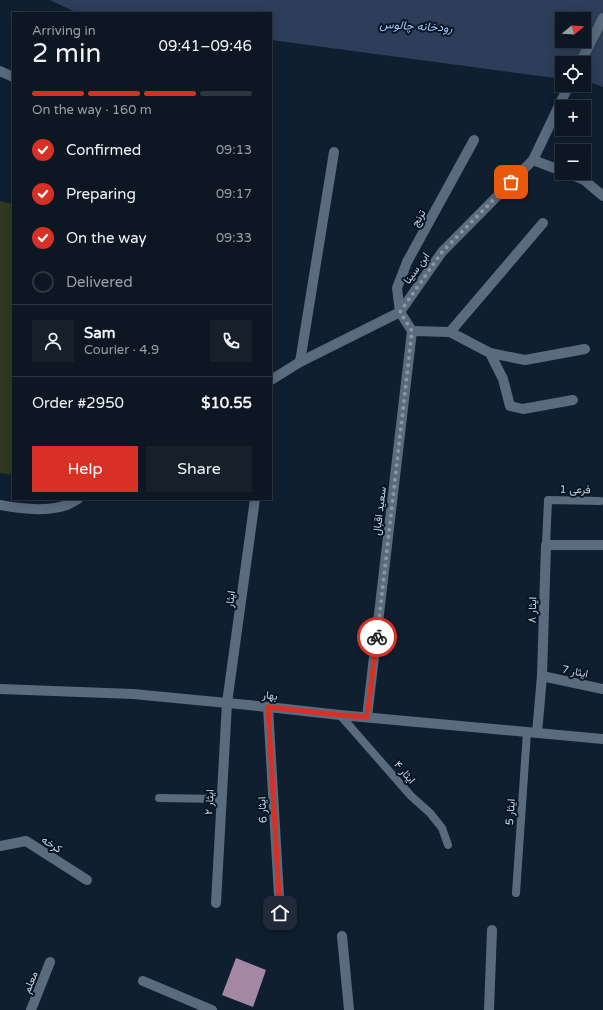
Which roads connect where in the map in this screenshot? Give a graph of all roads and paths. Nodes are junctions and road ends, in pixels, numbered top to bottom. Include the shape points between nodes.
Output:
1 (603, 18) edge
2 (584, 56) edge
3 (0, 71) edge
4 (12, 77) edge
5 (566, 92) edge
6 (474, 140) dead end
7 (334, 152) dead end
8 (533, 160) junction
9 (555, 168) edge
10 (584, 180) edge
11 (603, 196) edge
12 (543, 223) dead end
13 (400, 312) junction
14 (412, 331) junction
15 (450, 332) junction
16 (585, 349) dead end
17 (490, 353) junction
18 (300, 362) junction
19 (272, 379) edge
20 (573, 400) dead end
21 (76, 500) edge
22 (255, 500) edge
23 (600, 501) dead end
24 (0, 506) edge
25 (546, 545) junction
26 (603, 545) edge
27 (542, 676) junction
28 (603, 688) edge
29 (0, 690) edge
30 (227, 703) junction
31 (268, 707) junction
32 (340, 715) junction
33 (367, 717) junction
34 (532, 732) junction
35 (603, 739) edge
36 (159, 798) dead end
37 (221, 799) junction
38 (0, 846) edge
39 (448, 846) dead end
40 (87, 880) dead end
41 (516, 893) dead end
42 (216, 903) dead end
43 (280, 913) dead end
44 (492, 930) dead end
45 (342, 936) dead end
46 (50, 962) dead end
47 (143, 981) dead end
48 (187, 1000) junction
49 (31, 1010) edge
50 (183, 1010) edge
51 (212, 1010) edge
52 (349, 1010) edge
53 (489, 1010) edge

1 - 2 street
3 - 4 street
5 - 8 street, ابن سینا
6 - 13 street, ترنج via 407,262 397,288
7 - 18 street
8 - 9 street
8 - 13 street, ابن سینا via 442,252
10 - 11 street
12 - 15 street
13 - 14 street
13 - 18 street, ابن سینا
14 - 15 street
14 - 33 street, سعید اقبال
15 - 17 street
16 - 17 street via 525,360
17 - 20 street via 503,379 510,406 523,409
18 - 19 street, ابن سینا
21 - 24 street via 67,505 40,510
22 - 30 street, ایثار
23 - 25 lane, فرعی 1 via 548,500
25 - 26 street
25 - 27 street, ایثار ۸
27 - 28 street, ایثار 7
27 - 34 street, ایثار ۸
29 - 30 street, بهار via 133,694
30 - 31 street, بهار
30 - 37 street, ایثار ۲
31 - 32 street, بهار
31 - 43 street, ایثار 6
32 - 33 street, بهار
32 - 39 lane, ایثار ۴ via 411,796 430,813 442,828
33 - 34 street, بهار
34 - 35 street
34 - 41 lane, ایثار 5
36 - 37 lane
37 - 42 street, ایثار ۲
38 - 40 street, کرخه via 26,841
44 - 53 street
45 - 52 street
46 - 49 street, معلم
47 - 48 street
48 - 50 street
48 - 51 street

